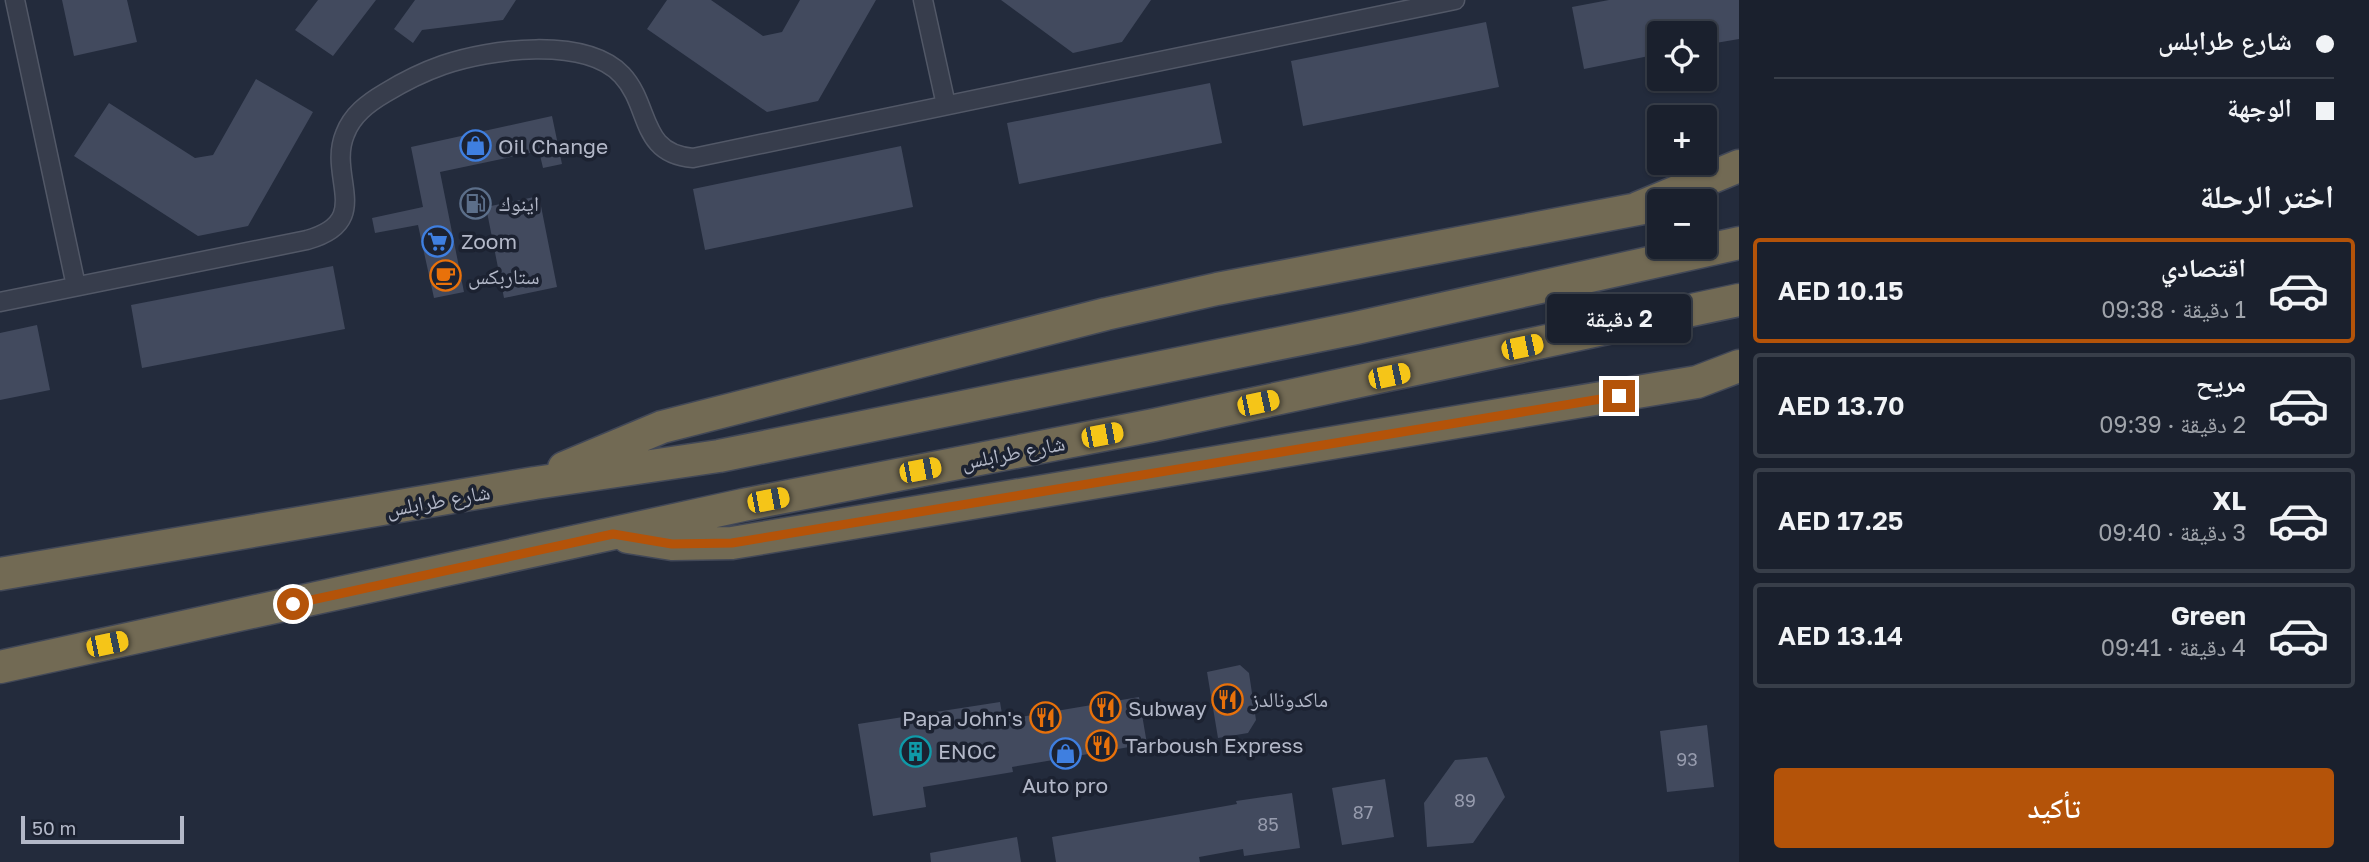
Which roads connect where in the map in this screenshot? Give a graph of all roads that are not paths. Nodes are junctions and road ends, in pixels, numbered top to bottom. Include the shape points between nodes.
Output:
1 (15, 0) edge
2 (923, 0) edge
3 (1455, 0) edge
4 (946, 106) junction
5 (1739, 166) edge
6 (1739, 190) edge
7 (1717, 194) edge
8 (1646, 208) edge
9 (1739, 243) edge
10 (76, 286) junction
11 (1739, 300) edge
12 (0, 302) edge
13 (1739, 366) edge
14 (1697, 382) junction
15 (1739, 384) edge
16 (535, 483) junction
17 (613, 534) junction
18 (0, 574) edge
19 (0, 667) edge

1 - 10 street
2 - 4 street
3 - 4 street
4 - 10 street via 682,157 655,141 628,82 600,60 549,50 468,57 393,88 370,102 350,123 341,149 347,202 330,231 307,240
5 - 8 highway
6 - 7 highway
8 - 16 highway via 1217,289 1004,339 662,427
9 - 16 highway, شارع طرابلس via 1356,328 719,456
10 - 12 street
11 - 17 highway, شارع طرابلس
13 - 14 highway
14 - 15 highway
14 - 17 highway via 732,543 672,544
16 - 18 highway, شارع طرابلس
17 - 19 highway, شارع طرابلس

